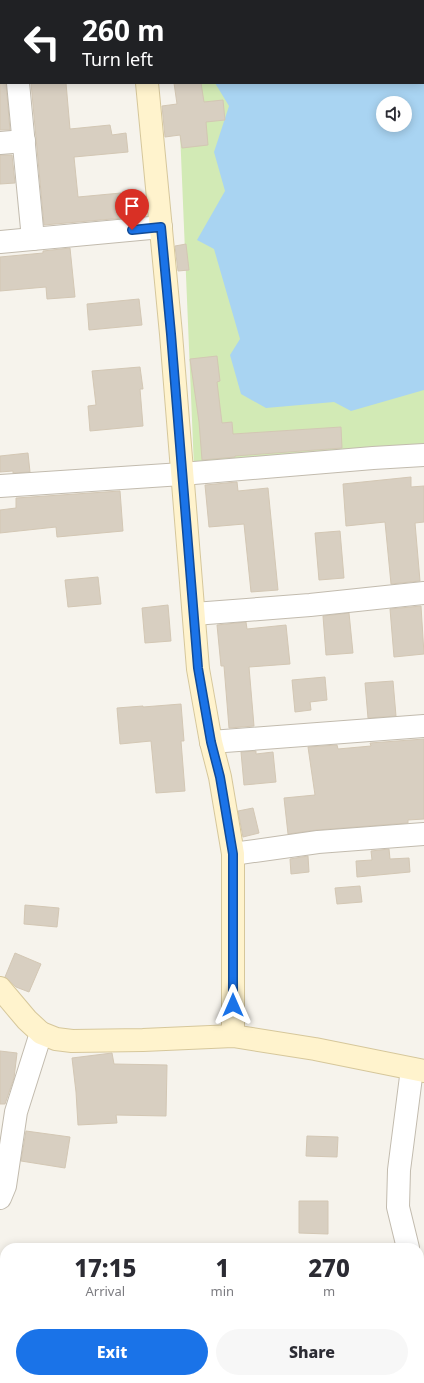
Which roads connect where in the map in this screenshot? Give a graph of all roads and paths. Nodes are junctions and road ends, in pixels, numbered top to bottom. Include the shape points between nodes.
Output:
1 (18, 84) edge
2 (147, 84) edge
3 (24, 141) junction
4 (0, 143) edge
5 (161, 227) junction
6 (33, 239) junction
7 (0, 242) edge
8 (424, 455) edge
9 (182, 474) junction
10 (0, 486) edge
11 (424, 593) edge
12 (194, 614) junction
13 (424, 726) edge
14 (211, 742) junction
15 (424, 834) edge
16 (233, 854) junction
17 (0, 988) edge
18 (41, 1033) junction
19 (233, 1036) junction
20 (418, 1070) edge
21 (0, 1198) edge
22 (407, 1243) edge

1 - 3 street
2 - 5 street
3 - 4 street
3 - 6 street
5 - 6 street
5 - 9 street
6 - 7 street
8 - 9 street
9 - 10 street
9 - 12 street
11 - 12 street
12 - 14 street via 198,668
13 - 14 street
14 - 16 street via 220,777
15 - 16 street via 318,842
16 - 19 street
17 - 18 street
18 - 19 street via 56,1039 72,1041
18 - 21 street via 16,1112 5,1186
19 - 20 street via 315,1049
20 - 22 street via 399,1170 398,1207

